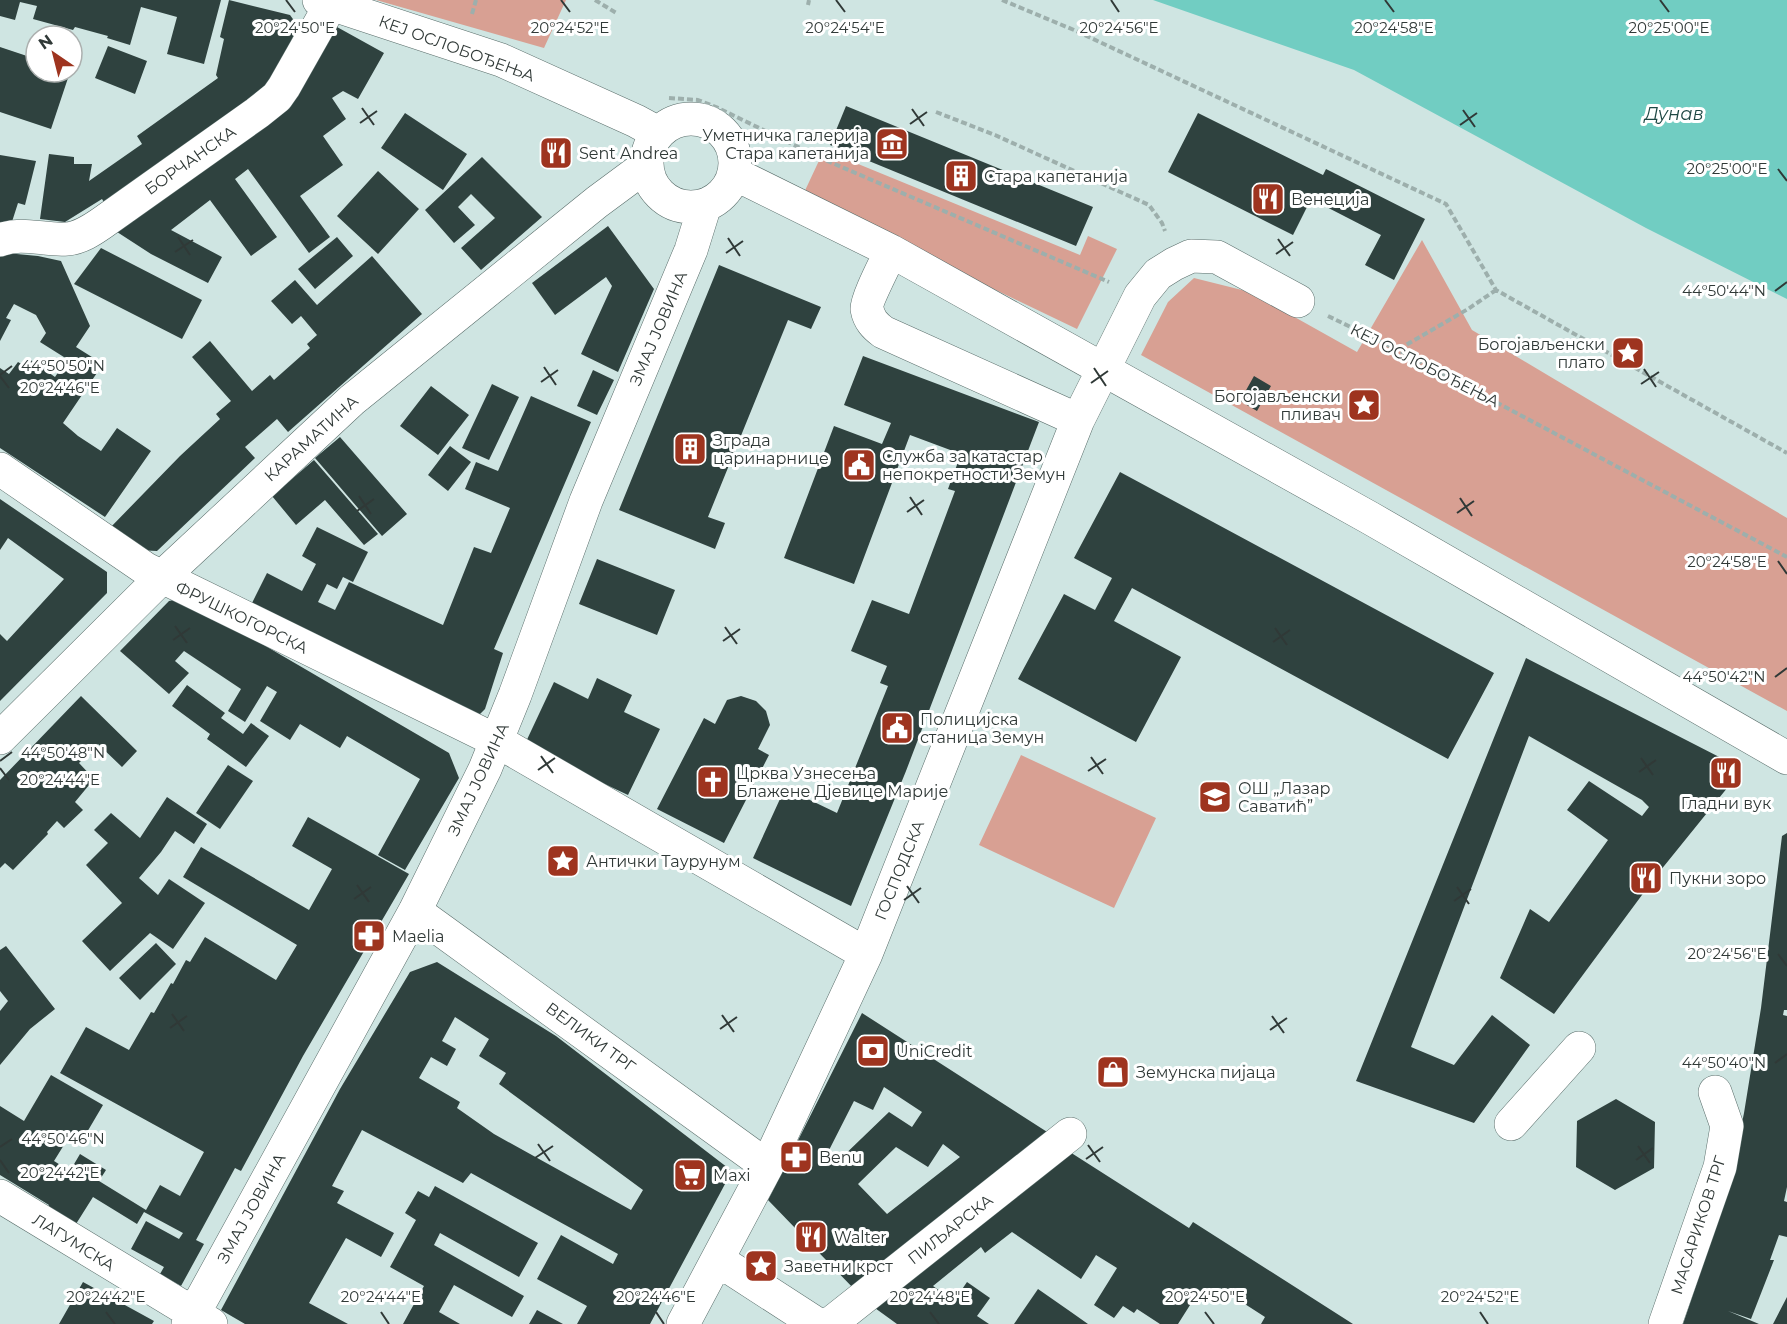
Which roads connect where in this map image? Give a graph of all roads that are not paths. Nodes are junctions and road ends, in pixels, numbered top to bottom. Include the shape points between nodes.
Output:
1 (325, 2) edge
2 (647, 127) junction
3 (647, 165) junction
4 (735, 174) junction
5 (705, 205) junction
6 (0, 240) edge
7 (891, 251) junction
8 (1298, 302) road end
9 (1102, 369) junction
10 (1075, 429) junction
11 (0, 469) edge
12 (161, 578) junction
13 (0, 738) edge
14 (497, 741) junction
15 (1787, 758) edge
16 (415, 911) junction
17 (866, 954) junction
18 (1579, 1048) dead end
19 (1715, 1092) dead end
20 (1511, 1124) dead end
21 (1070, 1134) dead end
22 (767, 1166) junction
23 (0, 1196) edge
24 (718, 1260) junction
25 (197, 1321) edge
26 (683, 1324) edge
27 (817, 1324) edge
28 (830, 1324) edge
29 (1665, 1324) edge

1 - 2 street, КЕЈ ОСЛОБОЂЕЊА via 501,60
1 - 6 street, БОРЧАНСКА via 284,87 257,113 90,231 68,239 19,236
2 - 3 street via 651,143
2 - 4 street via 698,118 712,123 732,144
3 - 5 street via 649,178 666,200 678,206
3 - 12 street, КАРАМАТИНА via 352,400
4 - 5 street via 724,193
4 - 7 street
5 - 14 street, ЗМАЈ ЈОВИНА via 691,250 586,501
7 - 9 street
7 - 10 street via 867,307 875,326
8 - 9 street via 1217,257 1191,256 1158,274 1140,296
9 - 10 street, ГОСПОДСКА
9 - 15 street via 1360,512
10 - 17 street, ГОСПОДСКА
11 - 12 street, ФРУШКОГОРСКА
12 - 13 street, КАРАМАТИНА
12 - 14 street, ФРУШКОГОРСКА
14 - 16 street, ЗМАЈ ЈОВИНА
14 - 17 street
16 - 22 street, ВЕЛИКИ ТРГ
16 - 25 street, ЗМАЈ ЈОВИНА
17 - 22 street, ГОСПОДСКА
18 - 20 street
19 - 29 street, МАСАРИКОВ ТРГ via 1727,1126 1720,1167
21 - 28 street, ПИЉАРСКА
22 - 24 street, ГОСПОДСКА
23 - 25 street, ЛАГУМСКА
24 - 26 street, ГОСПОДСКА
24 - 27 street

